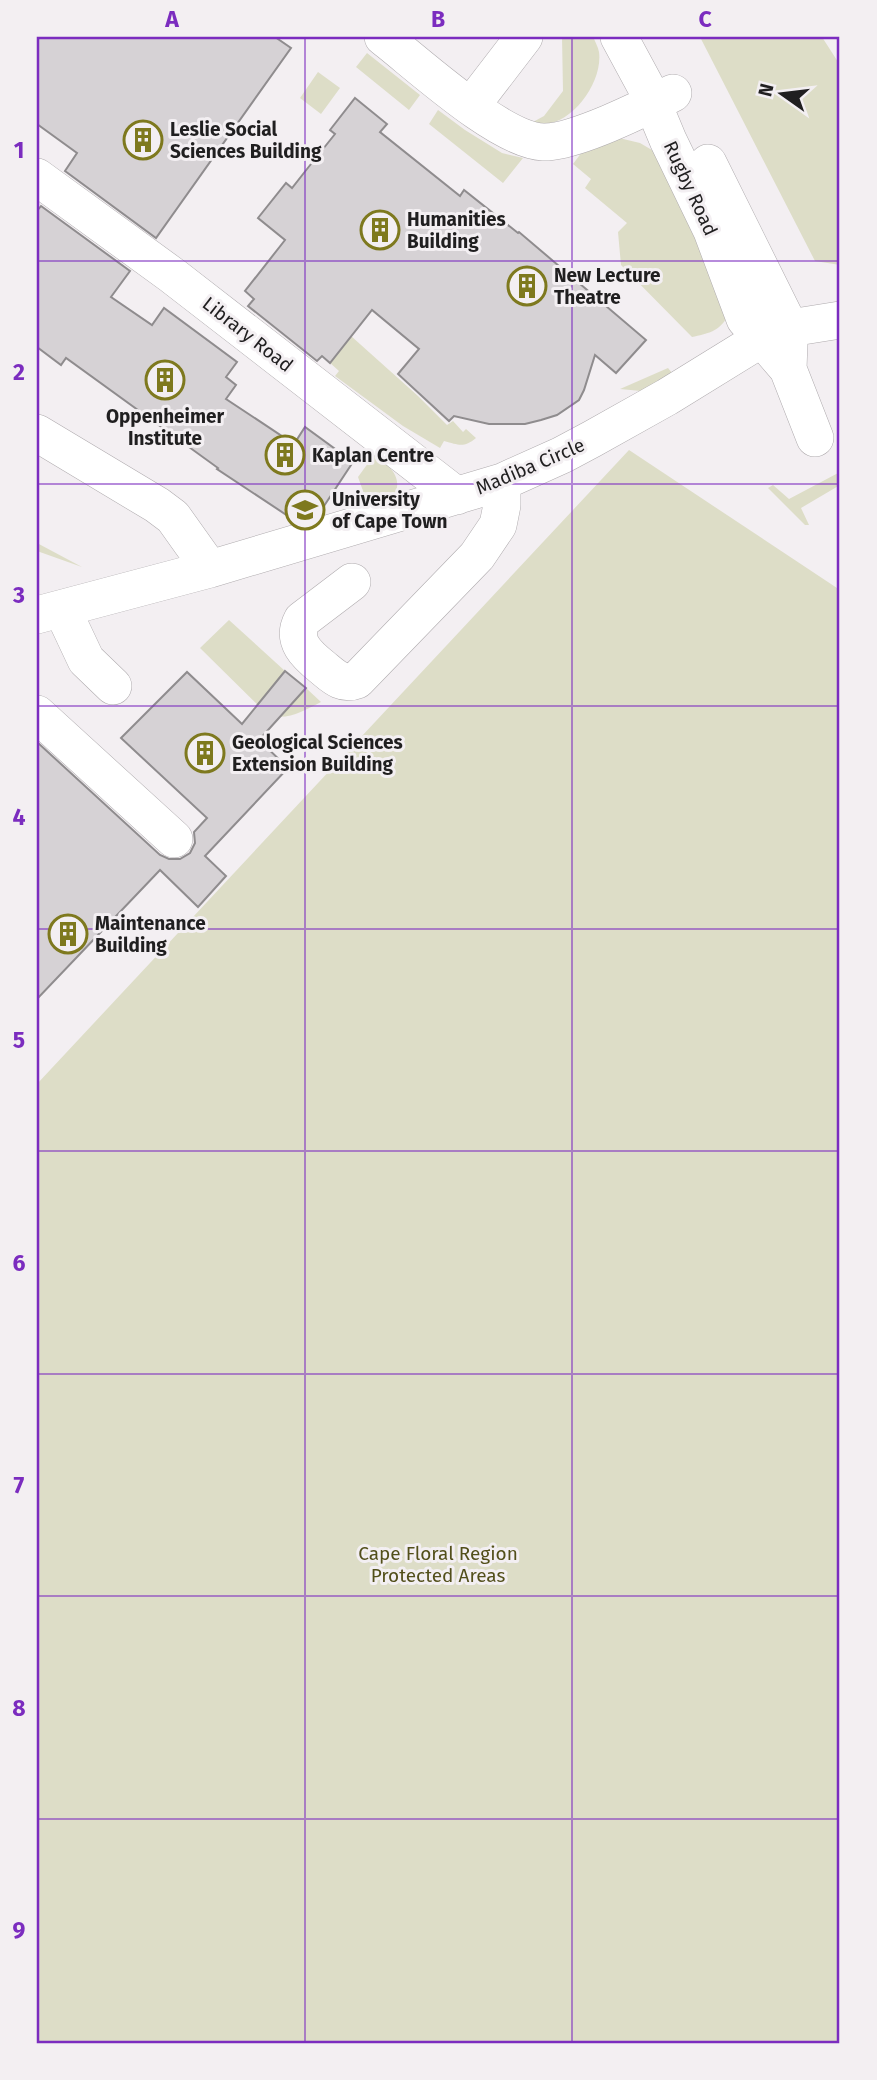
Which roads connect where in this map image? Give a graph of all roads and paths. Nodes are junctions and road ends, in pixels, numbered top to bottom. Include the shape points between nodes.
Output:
1 (383, 37) edge
2 (524, 37) edge
3 (620, 37) edge
4 (647, 37) edge
5 (663, 98) junction
6 (471, 106) junction
7 (37, 177) edge
8 (840, 320) edge
9 (776, 333) junction
10 (37, 433) edge
11 (815, 438) dead end
12 (502, 482) junction
13 (457, 496) junction
14 (210, 569) junction
15 (352, 582) dead end
16 (49, 612) edge
17 (113, 686) dead end
18 (37, 714) edge
19 (174, 839) dead end

1 - 6 street
2 - 6 street
3 - 5 street, Rugby Road
4 - 5 street, Rugby Road
5 - 6 street via 570,138 544,142 517,136
5 - 9 street, Rugby Road
7 - 13 street, Library Road
8 - 9 street
9 - 11 street
9 - 12 street, Madiba Circle via 592,439
10 - 14 street via 173,517
12 - 13 street, Madiba Circle
12 - 15 street via 498,525 477,556 357,680 345,683 309,657 300,644 298,627
13 - 14 street, Madiba Circle
14 - 16 street, Madiba Circle
16 - 17 street
18 - 19 street

